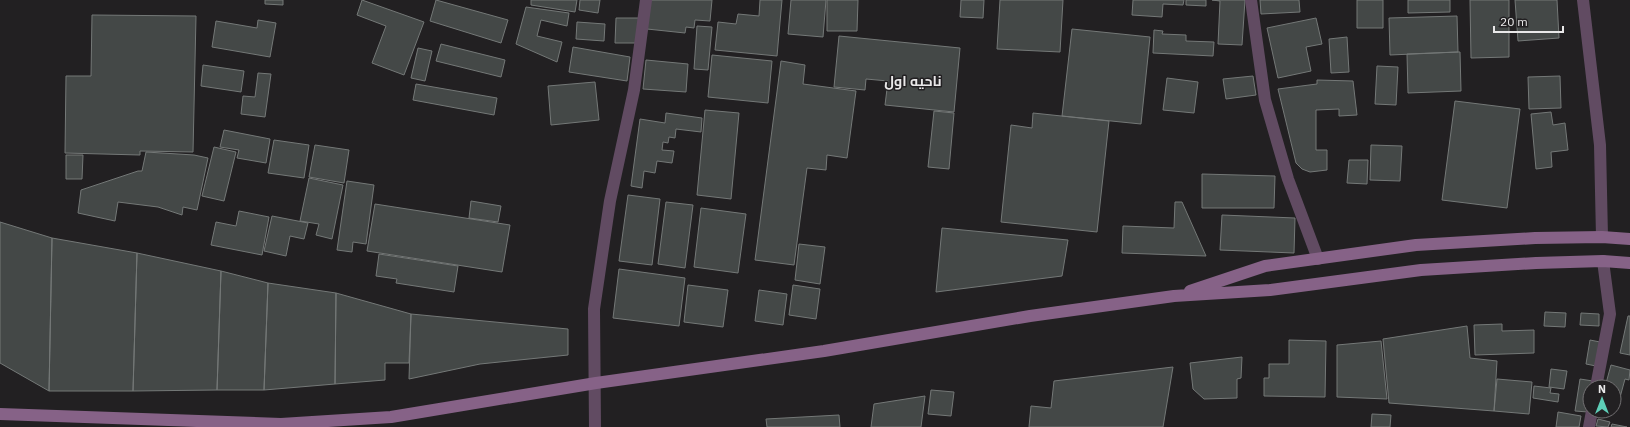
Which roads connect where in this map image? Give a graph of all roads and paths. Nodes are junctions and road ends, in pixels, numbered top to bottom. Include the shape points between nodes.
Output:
1 (646, 0) edge
2 (1251, 0) edge
3 (1584, 0) edge
4 (1602, 237) junction
5 (1630, 239) edge
6 (1318, 259) junction
7 (1603, 261) junction
8 (1630, 263) edge
9 (1174, 296) junction
10 (1598, 379) edge
11 (596, 384) junction
12 (0, 414) edge
13 (595, 427) edge

1 - 11 street via 634,90 610,201 594,309
2 - 6 street via 1265,100 1288,179
3 - 4 street via 1600,145
4 - 5 main road
4 - 6 main road via 1416,245
6 - 9 main road via 1265,266
7 - 8 main road
7 - 9 main road via 1421,270 1270,290
7 - 10 street via 1610,314
9 - 11 main road
11 - 12 main road via 391,417 281,424
11 - 13 street

